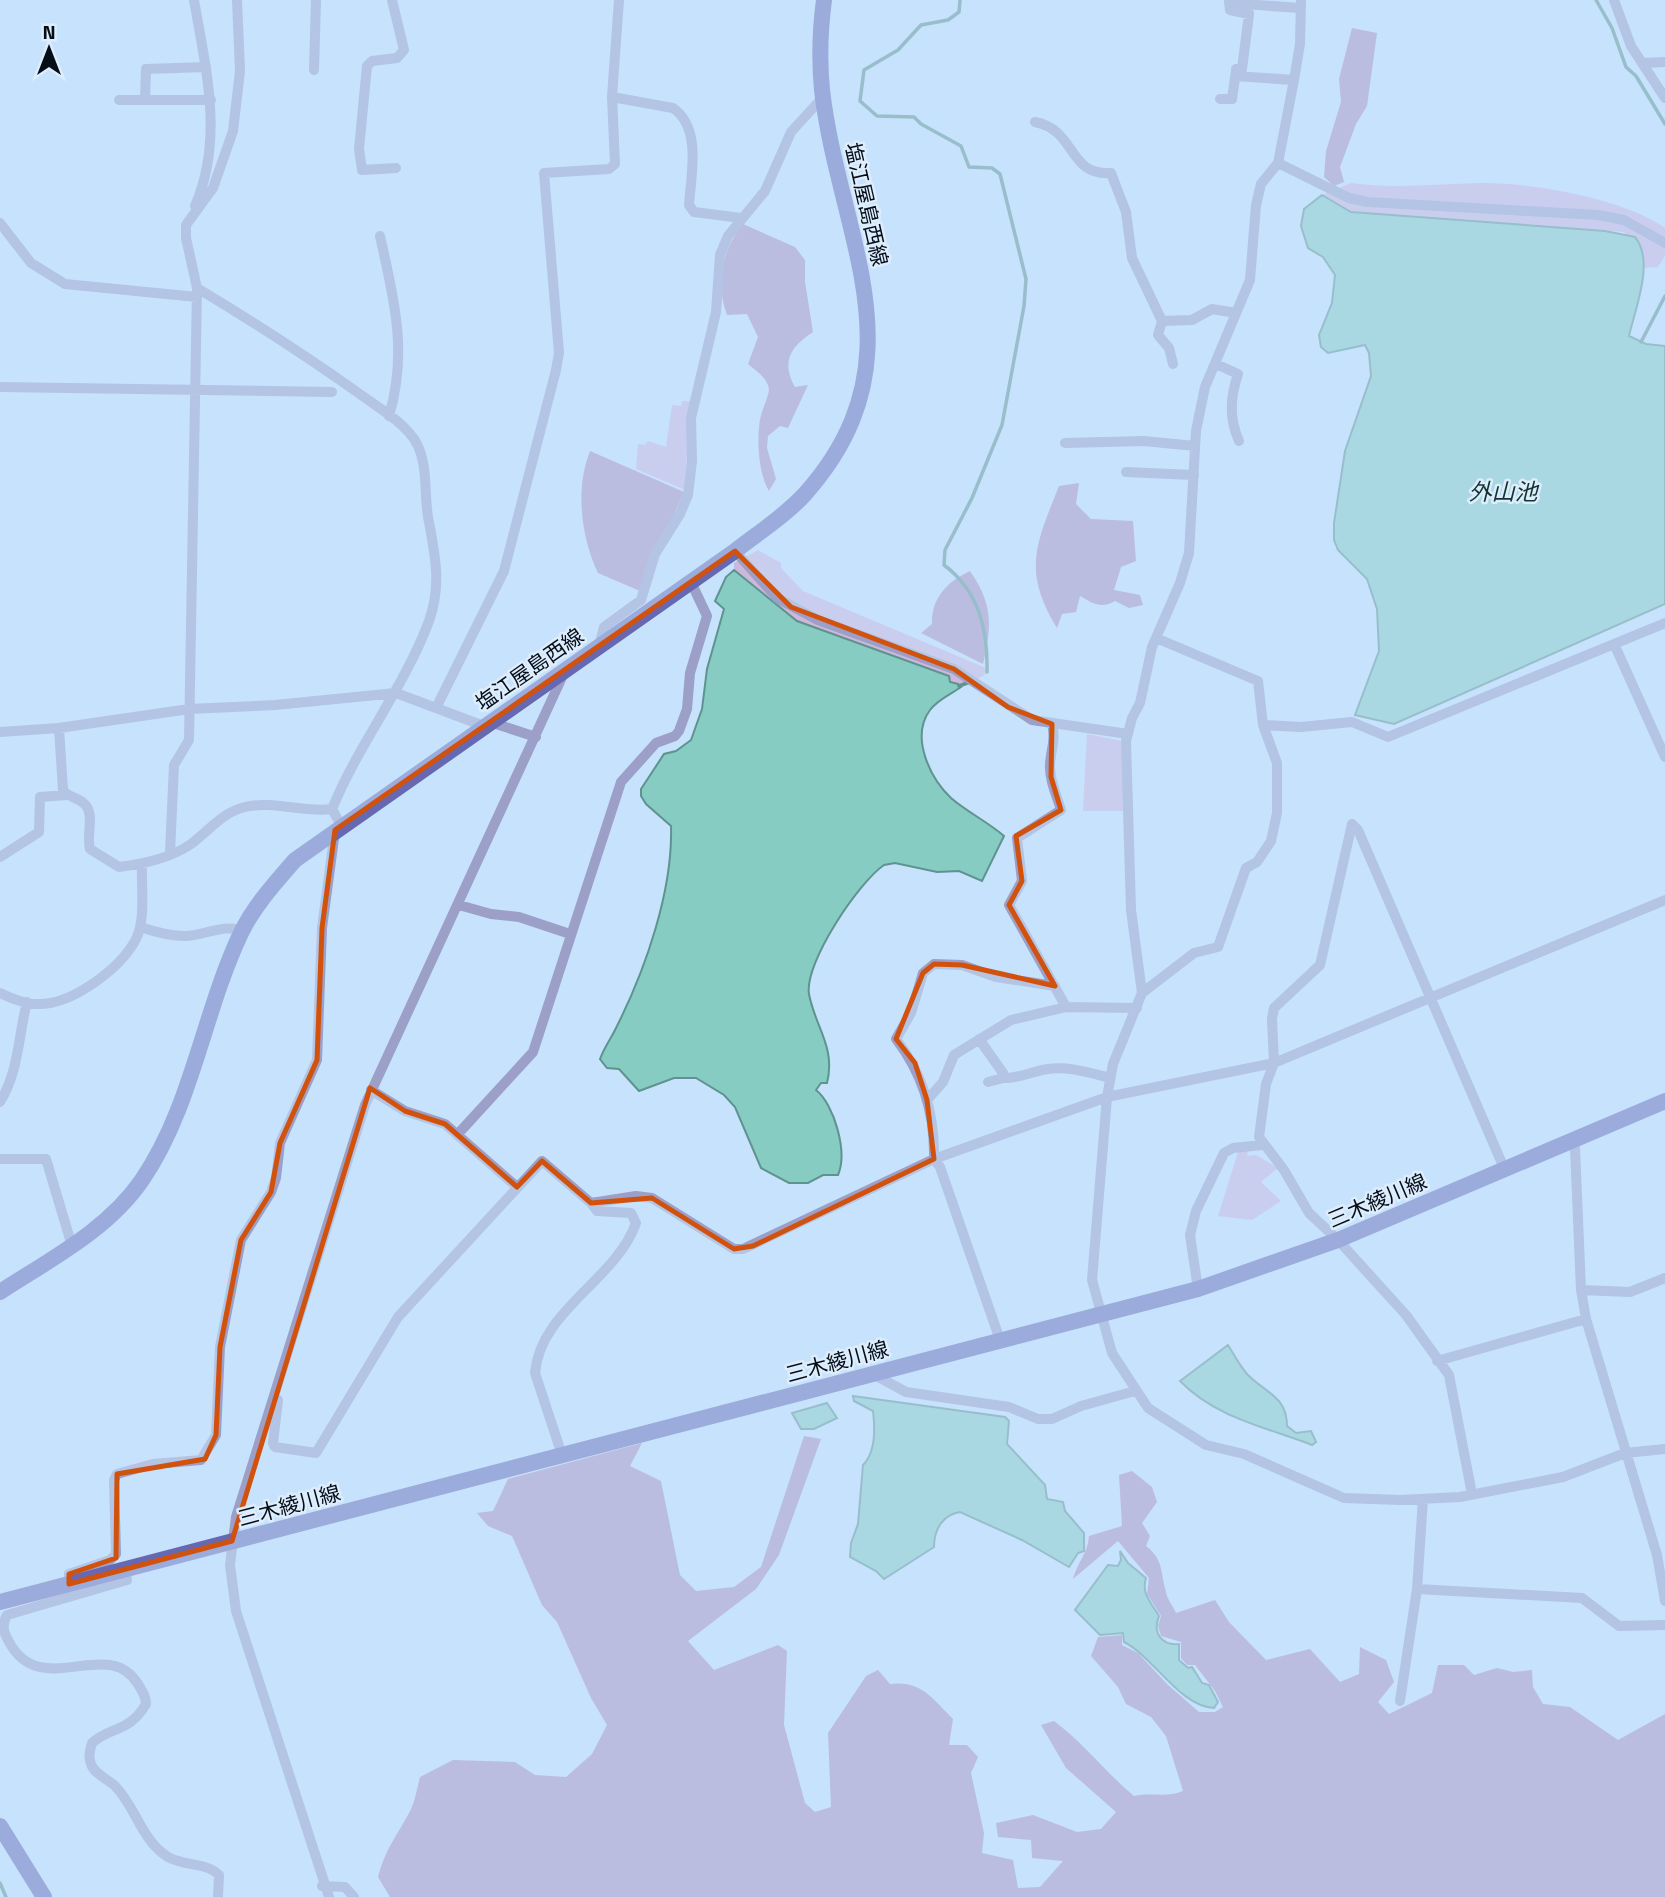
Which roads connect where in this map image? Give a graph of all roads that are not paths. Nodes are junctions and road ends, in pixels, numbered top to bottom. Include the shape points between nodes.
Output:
1 (194, 0) edge
2 (237, 0) edge
3 (316, 0) edge
4 (392, 0) edge
5 (619, 0) edge
6 (824, 0) edge
7 (1614, 0) edge
8 (1229, 2) edge
9 (1300, 4) edge
10 (1665, 62) edge
11 (1644, 63) junction
12 (206, 67) junction
13 (314, 70) dead end
14 (1236, 70) junction
15 (1294, 80) junction
16 (612, 97) junction
17 (823, 97) junction
18 (1665, 98) edge
19 (1220, 99) dead end
20 (119, 100) dead end
21 (145, 100) junction
22 (211, 100) junction
23 (1035, 122) dead end
24 (1278, 163) junction
25 (396, 168) dead end
26 (741, 218) junction
27 (0, 223) edge
28 (186, 225) junction
29 (380, 236) dead end
30 (1665, 243) edge
31 (197, 292) junction
32 (1236, 313) junction
33 (1162, 321) junction
34 (1173, 364) dead end
35 (1216, 364) junction
36 (0, 387) edge
37 (193, 390) junction
38 (332, 392) dead end
39 (389, 416) junction
40 (1239, 441) dead end
41 (1065, 443) dead end
42 (1195, 446) junction
43 (1126, 472) dead end
44 (1194, 475) junction
45 (735, 551) junction
46 (691, 582) junction
47 (1665, 623) edge
48 (1156, 638) junction
49 (599, 646) junction
50 (1615, 646) junction
51 (565, 670) junction
52 (396, 693) junction
53 (436, 708) junction
54 (189, 709) junction
55 (487, 724) junction
56 (1052, 724) junction
57 (1263, 725) junction
58 (59, 728) junction
59 (0, 732) edge
60 (1128, 734) junction
61 (536, 737) junction
62 (1665, 757) edge
63 (67, 796) junction
64 (332, 809) junction
65 (338, 828) junction
66 (170, 853) junction
67 (0, 857) edge
68 (142, 864) junction
69 (1665, 900) edge
70 (458, 905) junction
71 (139, 927) junction
72 (242, 931) junction
73 (570, 934) junction
74 (1055, 986) junction
75 (0, 993) edge
76 (1142, 993) junction
77 (1431, 995) junction
78 (27, 1002) junction
79 (1066, 1007) junction
80 (1137, 1008) junction
81 (978, 1039) junction
82 (1275, 1063) junction
83 (1003, 1078) junction
84 (1110, 1078) junction
85 (988, 1082) dead end
86 (371, 1090) junction
87 (1107, 1097) junction
88 (927, 1100) junction
89 (1665, 1101) edge
90 (0, 1102) edge
91 (457, 1135) junction
92 (1572, 1141) junction
93 (1262, 1145) junction
94 (0, 1158) edge
95 (934, 1159) junction
96 (1504, 1168) junction
97 (517, 1187) junction
98 (591, 1203) junction
99 (1338, 1240) junction
100 (72, 1246) junction
101 (1665, 1278) edge
102 (1198, 1289) junction
103 (1581, 1290) junction
104 (0, 1292) edge
105 (1101, 1316) junction
106 (1586, 1319) junction
107 (1000, 1340) junction
108 (1437, 1361) junction
109 (873, 1374) junction
110 (1135, 1391) junction
111 (274, 1397) junction
112 (1665, 1449) edge
113 (1625, 1452) junction
114 (562, 1455) junction
115 (1472, 1494) junction
116 (1423, 1499) junction
117 (232, 1541) junction
118 (125, 1569) junction
119 (1663, 1575) edge
120 (69, 1584) junction
121 (1417, 1589) junction
122 (1665, 1601) edge
123 (0, 1602) edge
124 (1665, 1625) edge
125 (1400, 1701) dead end
126 (0, 1825) edge
127 (326, 1893) edge
128 (38, 1895) edge
129 (218, 1897) edge
130 (354, 1897) edge

1 - 12 street
2 - 28 street via 240,71 233,131 213,188
3 - 13 street
4 - 25 street via 404,50 397,58 372,61 367,66 359,149 362,170
5 - 16 street
6 - 17 main road, 塩江屋島西線 via 819,43
7 - 11 street via 1631,46
8 - 9 street
8 - 14 street via 1230,10 1249,14 1242,69
9 - 15 street
10 - 11 street
11 - 18 street
12 - 21 street via 146,69
12 - 22 street
14 - 15 street
14 - 19 street via 1232,99
15 - 24 street
16 - 26 street via 679,112 692,144 688,205 694,212
16 - 53 street via 615,164 609,169 544,173 559,353 556,370 504,571
17 - 26 street via 791,132 765,191
17 - 45 main road, 塩江屋島西線 via 863,279 870,326 866,373 853,418 831,461 803,495
20 - 21 street
21 - 22 street
22 - 28 street via 207,176
23 - 33 street via 1057,132 1080,164 1095,174 1111,173 1126,212 1132,258
24 - 30 street via 1349,198 1368,202 1598,215 1624,220
24 - 32 street via 1261,184 1250,280
26 - 49 street via 720,255 716,313 691,418 688,495 655,554 641,600 604,627
27 - 31 street via 31,263 65,284
28 - 31 street
29 - 39 street via 399,329 396,394
31 - 37 street
31 - 39 street via 281,338
32 - 33 street via 1212,309 1192,320
32 - 35 street
33 - 34 street via 1158,335 1169,348
35 - 40 street via 1238,374 1231,398
35 - 42 street via 1205,387
36 - 37 street
37 - 38 street
37 - 54 street
39 - 52 street via 416,442 422,459 439,579 428,622
41 - 42 street
42 - 44 street
43 - 44 street
44 - 48 street via 1189,553
45 - 46 main road, 塩江屋島西線
45 - 56 street via 791,607 954,669 1008,707
46 - 49 main road, 塩江屋島西線
46 - 73 street via 707,617 690,673 687,709 675,736 656,743 621,782
47 - 50 street
48 - 57 street via 1258,681
48 - 60 street
49 - 51 main road, 塩江屋島西線
50 - 57 street via 1388,737 1352,722
50 - 62 street
51 - 55 main road, 塩江屋島西線
51 - 61 street
52 - 53 street
52 - 54 street
52 - 64 street via 348,768
53 - 55 street
54 - 58 street
54 - 66 street via 189,740 174,765
55 - 61 street
55 - 65 main road, 塩江屋島西線
56 - 60 street
56 - 74 street via 1056,738 1051,777 1061,810 1017,838 1022,881 1009,905
57 - 76 street via 1277,763 1277,813 1271,841 1257,862 1246,868 1218,947 1194,953
58 - 59 street
58 - 63 street
60 - 76 street via 1131,910
61 - 70 street
63 - 67 street via 40,797 39,832
63 - 68 street via 87,808 87,839 98,857 118,867
64 - 65 street
64 - 66 street via 265,804 244,808 221,817 189,845
65 - 72 main road, 塩江屋島西線 via 295,860
65 - 120 street via 322,928 317,1060 280,1143 271,1192 241,1240 220,1347 216,1435 201,1460 153,1464 117,1474 116,1554 69,1574
66 - 68 street
68 - 71 street
69 - 77 street
70 - 73 street via 519,917
70 - 86 street
71 - 72 street via 170,936
71 - 78 street via 136,940 106,975 73,996 41,1004
72 - 100 main road, 塩江屋島西線 via 165,1142 141,1182 112,1214
73 - 91 street via 533,1052
74 - 79 street
74 - 88 street via 996,977 962,965 928,967 896,1039 915,1063
75 - 78 street
76 - 80 street
77 - 82 street
77 - 82 street via 1352,824 1320,965 1275,1008
77 - 96 street
78 - 90 street via 17,1066
79 - 80 street
79 - 81 street via 1011,1020
80 - 84 street
81 - 83 street via 1001,1068
81 - 88 street via 954,1055 943,1082
82 - 87 street
82 - 93 street via 1258,1124
83 - 84 street via 1072,1069
83 - 85 street
84 - 87 street
86 - 91 street via 405,1111 445,1124
86 - 111 street
87 - 95 street
87 - 105 street via 1093,1241 1092,1279
88 - 95 street
89 - 92 main road, 三木綾川線
91 - 97 street
92 - 96 main road, 三木綾川線
92 - 103 street
93 - 99 street via 1284,1170 1309,1213
93 - 102 street via 1233,1147 1224,1153 1195,1210 1190,1235
94 - 100 street via 46,1158
95 - 98 street via 743,1249 734,1249 652,1198
95 - 107 street
96 - 99 main road, 三木綾川線
97 - 98 street via 542,1161
97 - 111 street via 398,1317 316,1453 275,1447 278,1398
98 - 114 street via 606,1213 631,1213 636,1223 631,1238 568,1309 536,1360
99 - 102 main road, 三木綾川線
99 - 108 street via 1406,1315
100 - 104 main road, 塩江屋島西線
101 - 103 street via 1630,1292
102 - 105 main road, 三木綾川線
103 - 106 street
105 - 107 main road, 三木綾川線
105 - 110 street via 1112,1353
106 - 108 street
106 - 113 street
107 - 109 main road, 三木綾川線
108 - 115 street via 1453,1383
109 - 110 street via 906,1392 1009,1407 1038,1419 1052,1419
109 - 114 main road, 三木綾川線
110 - 116 street via 1148,1408 1206,1445 1244,1454 1344,1498
111 - 117 street
112 - 113 street
113 - 115 street via 1563,1477
113 - 119 street
114 - 117 main road, 三木綾川線
115 - 116 street
116 - 121 street
117 - 118 main road, 三木綾川線
117 - 127 street via 236,1611
118 - 120 main road, 三木綾川線
118 - 129 street via 127,1580 7,1615 5,1634 13,1650 34,1666 68,1669 109,1664 133,1676 146,1704 122,1730 92,1743 90,1762 122,1795 158,1849 180,1863 219,1875
119 - 122 street
120 - 123 main road, 三木綾川線
121 - 124 street via 1581,1598 1619,1626
121 - 125 street
126 - 128 main road
127 - 130 street via 345,1887

